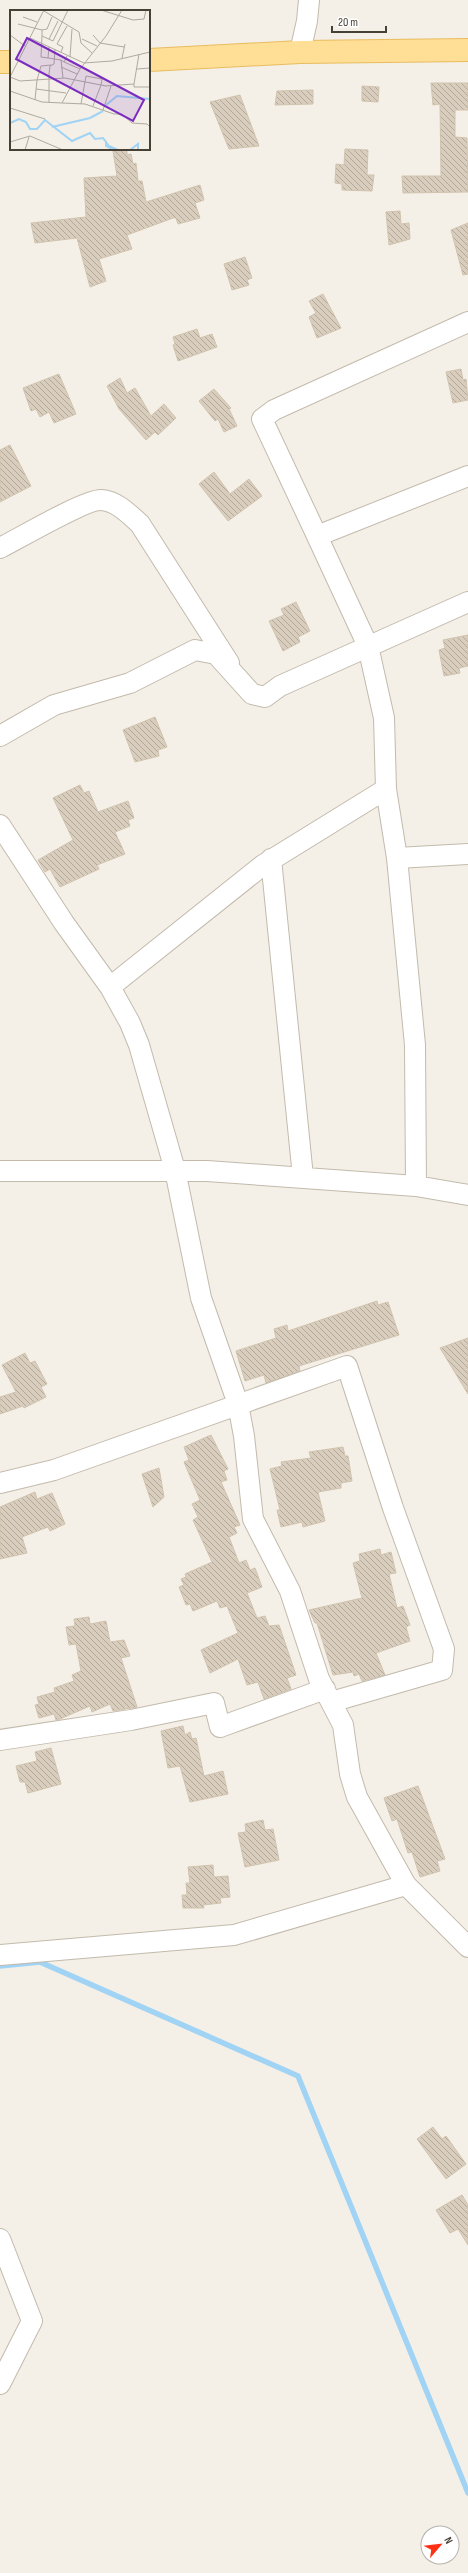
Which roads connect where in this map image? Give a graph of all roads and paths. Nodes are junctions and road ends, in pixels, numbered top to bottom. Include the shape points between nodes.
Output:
1 (309, 0) edge
2 (468, 50) edge
3 (300, 52) junction
4 (150, 60) edge
5 (468, 322) edge
6 (468, 476) edge
7 (317, 536) junction
8 (0, 548) edge
9 (468, 602) edge
10 (368, 646) junction
11 (234, 671) junction
12 (0, 736) edge
13 (386, 789) junction
14 (0, 825) edge
15 (468, 854) edge
16 (398, 858) junction
17 (271, 859) junction
18 (110, 987) junction
19 (0, 1170) edge
20 (175, 1170) junction
21 (303, 1177) junction
22 (416, 1186) junction
23 (468, 1195) edge
24 (238, 1404) junction
25 (0, 1483) edge
26 (328, 1695) junction
27 (0, 1740) edge
28 (406, 1885) junction
29 (468, 1947) edge
30 (0, 1954) edge
31 (0, 2239) edge
32 (0, 2384) edge

1 - 3 street
2 - 3 main road
3 - 4 main road
5 - 7 street via 274,410 262,419
6 - 7 street
7 - 10 street
8 - 11 street via 66,513 100,500 120,506 140,524
9 - 10 street
10 - 11 street via 280,686 265,697 252,694
10 - 13 street via 384,718
11 - 12 street via 216,654 195,650 130,683 54,705
13 - 16 street
13 - 17 street
14 - 18 street via 64,923
15 - 16 street
16 - 22 street via 415,1044
17 - 18 street
17 - 21 street
18 - 20 street via 139,1045
19 - 20 street
20 - 21 street
20 - 24 street via 201,1298
21 - 22 street
22 - 23 street
24 - 25 street via 54,1470
24 - 26 street via 244,1436 252,1519 290,1590 298,1610 301,1629
24 - 26 street via 347,1366 392,1508 444,1649 442,1670
26 - 27 street via 220,1727 214,1703 131,1720
26 - 28 street via 343,1725 350,1774 357,1798
28 - 29 street
28 - 30 street via 234,1935
31 - 32 street via 32,2321

